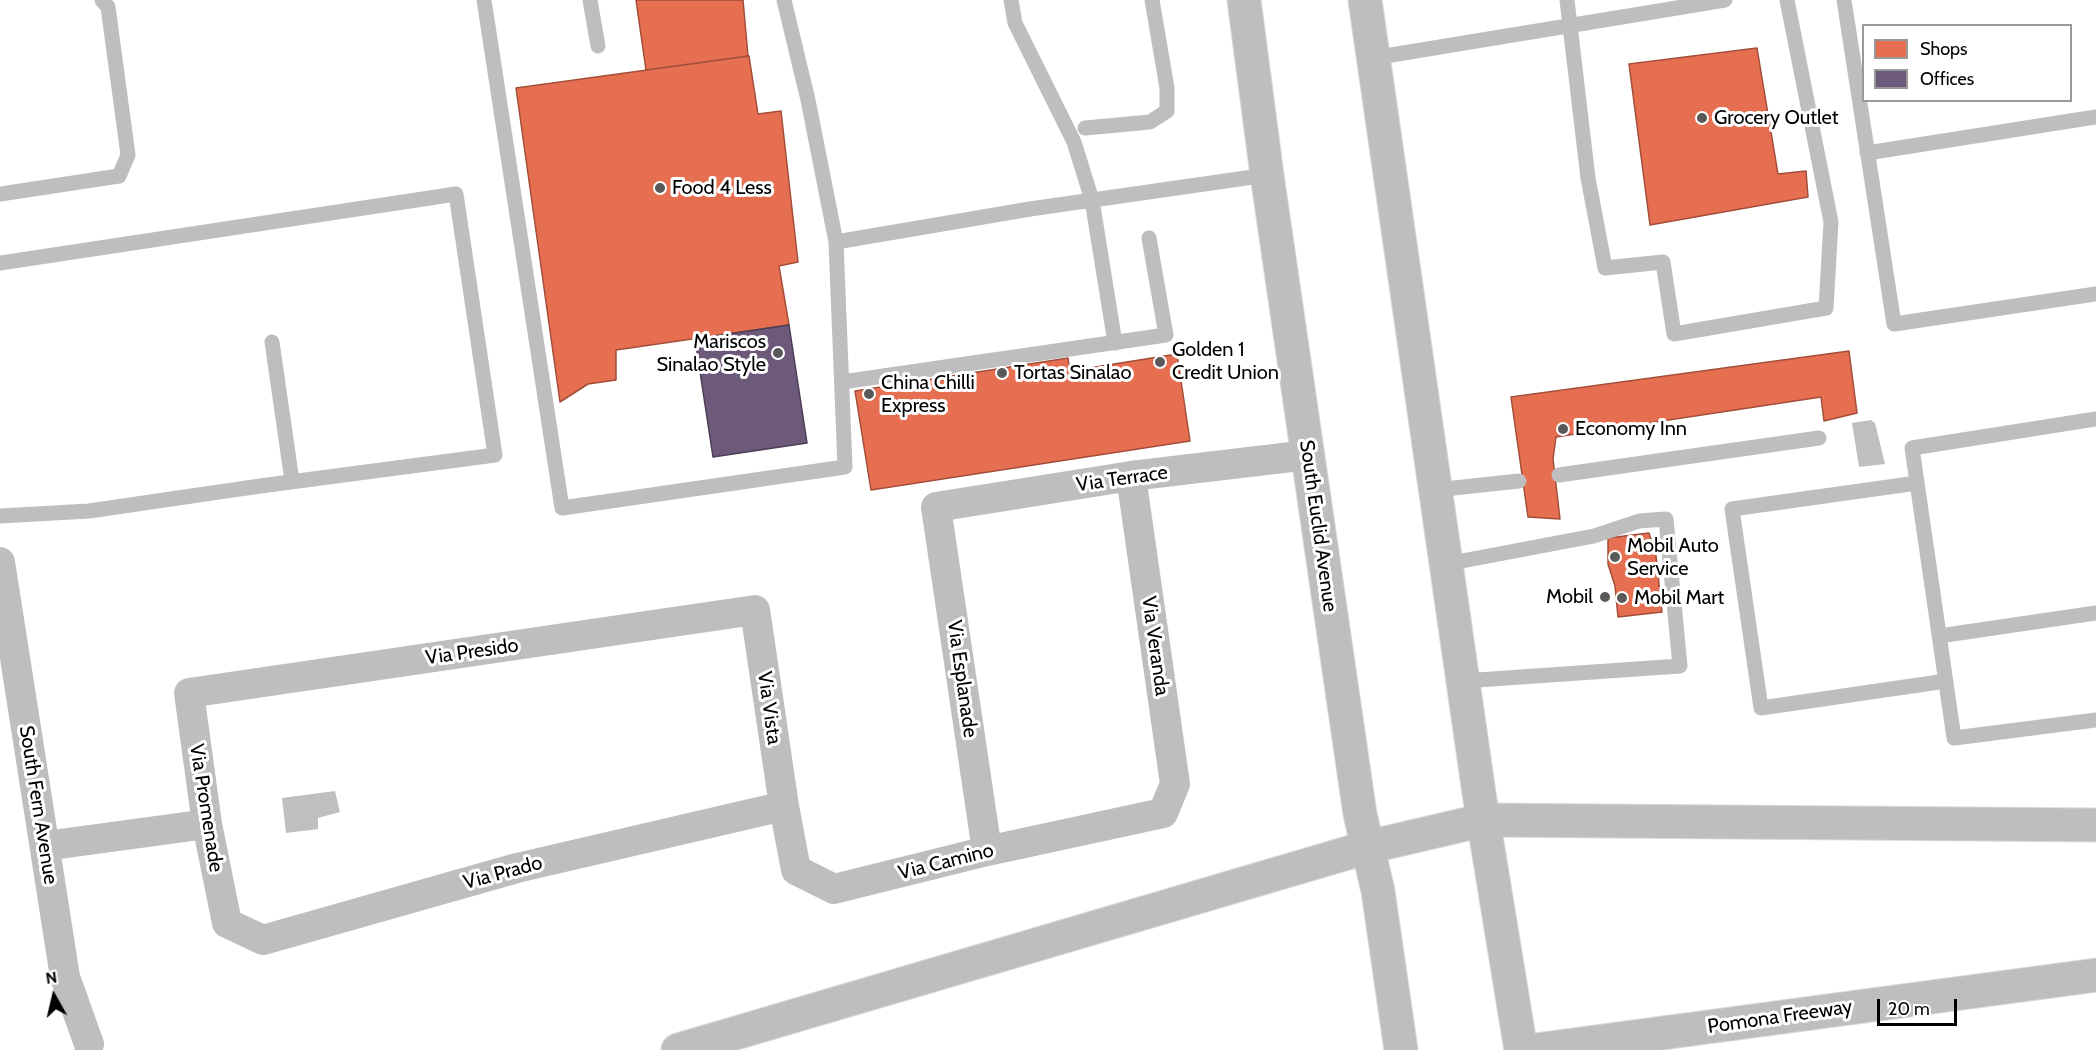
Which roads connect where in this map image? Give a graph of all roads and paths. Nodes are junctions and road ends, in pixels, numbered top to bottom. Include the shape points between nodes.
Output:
1 (102, 0) edge
2 (484, 0) edge
3 (590, 0) edge
4 (784, 0) edge
5 (1011, 0) edge
6 (1152, 0) edge
7 (1244, 0) edge
8 (1365, 0) edge
9 (1568, 0) edge
10 (1725, 0) edge
11 (1787, 0) edge
12 (1844, 0) edge
13 (1571, 24) junction
14 (598, 46) dead end
15 (1373, 58) junction
16 (2096, 117) edge
17 (1085, 128) dead end
18 (1867, 153) junction
19 (1267, 175) junction
20 (0, 194) edge
21 (1092, 200) junction
22 (1149, 238) dead end
23 (836, 242) junction
24 (0, 263) edge
25 (2096, 294) edge
26 (272, 342) dead end
27 (1115, 343) junction
28 (842, 382) junction
29 (2096, 419) edge
30 (1819, 438) dead end
31 (1308, 455) junction
32 (1559, 475) dead end
33 (1131, 476) junction
34 (1519, 481) dead end
35 (292, 482) junction
36 (1917, 483) junction
37 (1435, 490) junction
38 (936, 507) joint
39 (0, 516) edge
40 (0, 562) edge
41 (1446, 564) junction
42 (4, 605) edge
43 (755, 610) joint
44 (2096, 613) edge
45 (1939, 636) junction
46 (1463, 681) junction
47 (1946, 681) junction
48 (189, 693) joint
49 (2096, 720) edge
50 (784, 806) junction
51 (1163, 813) joint
52 (1484, 820) junction
53 (207, 824) junction
54 (2096, 825) edge
55 (45, 846) junction
56 (1368, 848) junction
57 (987, 851) junction
58 (227, 923) joint
59 (2096, 975) edge
60 (89, 1044) dead end
61 (678, 1050) edge
62 (1401, 1050) edge
63 (1521, 1050) edge
64 (1535, 1050) edge

1 - 20 lane via 108,7 128,155 119,176
2 - 28 lane via 562,508 845,467
3 - 14 lane
4 - 23 lane
5 - 21 lane via 1015,23 1074,142
6 - 17 lane via 1167,88 1167,111 1150,122
7 - 19 main road, South Euclid Avenue
8 - 15 main road
9 - 13 lane
10 - 13 lane
11 - 13 lane via 1831,222 1826,308 1674,334 1663,262 1605,268 1588,178
12 - 18 lane
13 - 15 lane
15 - 37 main road
16 - 18 lane
18 - 25 lane via 1894,324
19 - 21 lane
19 - 31 main road, South Euclid Avenue
21 - 23 lane
21 - 27 lane
22 - 27 lane via 1166,335
23 - 28 lane
24 - 35 lane via 456,194 495,455
26 - 35 lane
27 - 28 lane
29 - 36 lane via 1912,448
30 - 32 lane
31 - 33 street, Via Terrace
31 - 56 main road, South Euclid Avenue
33 - 38 street, Via Terrace
33 - 51 street, Via Veranda via 1175,784
34 - 37 lane
35 - 39 lane via 89,511
36 - 45 lane
36 - 47 lane via 1732,509 1761,708
37 - 41 main road
38 - 57 street, Via Esplanade
40 - 42 street, South Fern Avenue
41 - 46 main road
41 - 46 lane via 1594,536 1639,521 1666,519 1680,666
42 - 55 street, South Fern Avenue
43 - 48 street, Via Presido
43 - 50 street, Via Vista
44 - 45 lane
45 - 47 lane
46 - 52 main road
47 - 49 lane via 1954,738
48 - 53 street, Via Promenade
50 - 57 street, Via Camino via 796,870 834,889
50 - 58 street, Via Prado via 517,868 264,940
51 - 57 street, Via Camino
52 - 54 main road
52 - 56 main road
52 - 63 main road
53 - 55 street
53 - 58 street, Via Promenade
55 - 60 street, South Fern Avenue via 65,976
56 - 61 main road
56 - 62 main road, South Euclid Avenue
59 - 64 main road, Pomona Freeway

